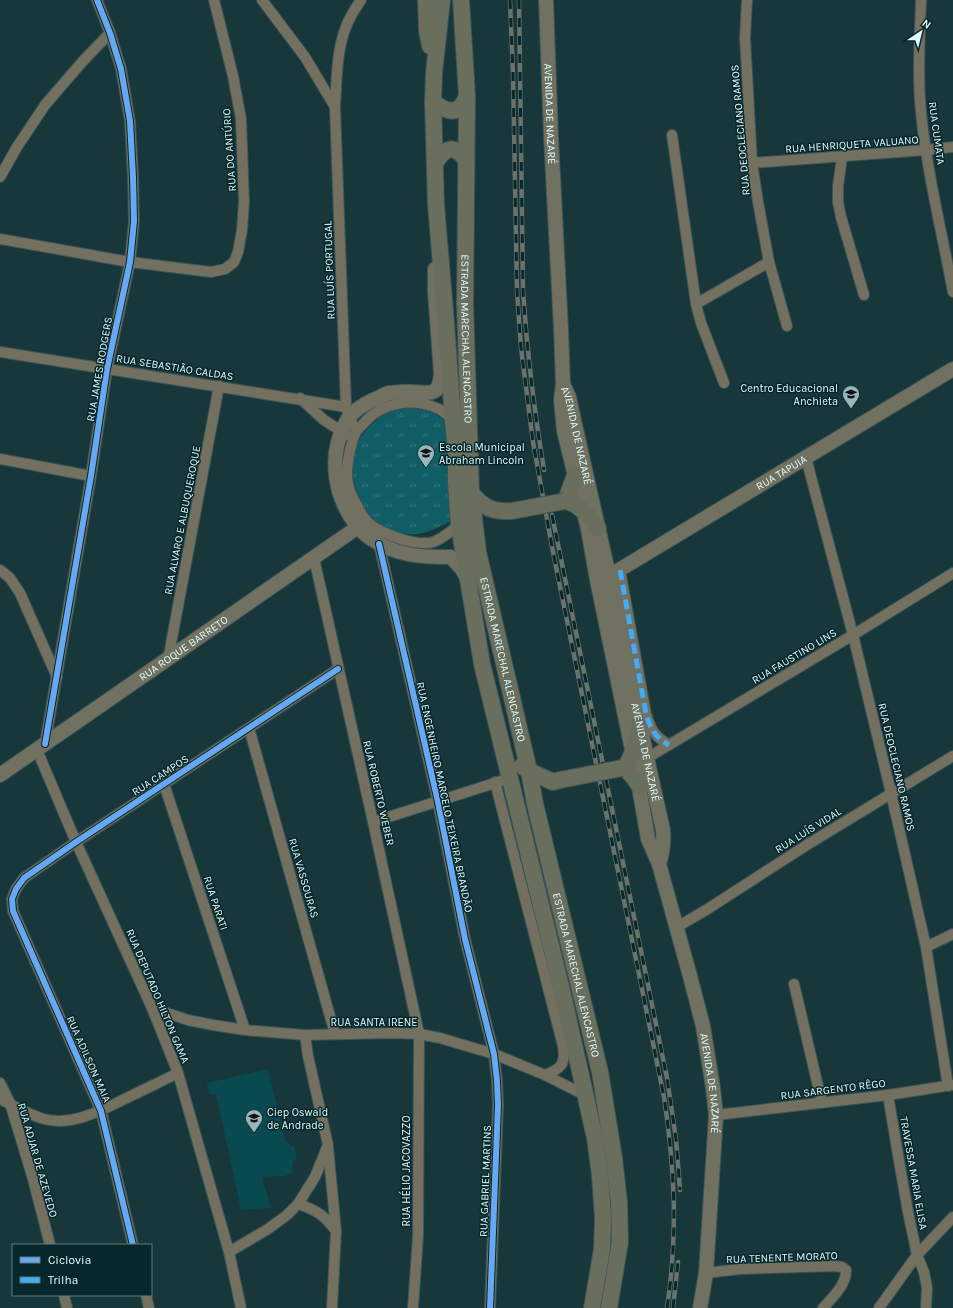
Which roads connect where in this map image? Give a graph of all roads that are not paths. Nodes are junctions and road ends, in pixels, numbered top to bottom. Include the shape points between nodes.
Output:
1 (97, 0) edge
2 (214, 0) edge
3 (262, 0) edge
4 (361, 0) edge
5 (426, 0) edge
6 (442, 0) edge
7 (461, 0) edge
8 (546, 0) edge
9 (747, 0) edge
10 (921, 0) edge
11 (110, 33) junction
12 (434, 73) junction
13 (467, 96) junction
14 (433, 102) junction
15 (335, 107) junction
16 (672, 135) dead end
17 (953, 147) edge
18 (926, 150) junction
19 (842, 157) junction
20 (466, 160) junction
21 (436, 162) junction
22 (752, 164) junction
23 (0, 177) edge
24 (0, 240) edge
25 (438, 241) junction
26 (130, 262) junction
27 (769, 262) junction
28 (953, 292) edge
29 (864, 294) dead end
30 (696, 304) junction
31 (787, 326) dead end
32 (0, 352) edge
33 (107, 369) junction
34 (953, 369) edge
35 (724, 383) dead end
36 (563, 384) junction
37 (219, 386) junction
38 (300, 398) junction
39 (348, 412) junction
40 (453, 420) junction
41 (350, 433) junction
42 (806, 458) junction
43 (0, 459) edge
44 (575, 475) junction
45 (91, 476) junction
46 (471, 493) junction
47 (566, 500) junction
48 (584, 511) junction
49 (362, 524) junction
50 (459, 525) junction
51 (598, 528) junction
52 (432, 542) junction
53 (379, 544) junction
54 (451, 557) junction
55 (314, 558) junction
56 (0, 570) edge
57 (615, 573) junction
58 (953, 573) edge
59 (467, 578) junction
60 (853, 635) junction
61 (168, 660) junction
62 (338, 669) junction
63 (57, 677) junction
64 (640, 724) joint
65 (249, 728) junction
66 (500, 737) junction
67 (669, 745) junction
68 (41, 747) junction
69 (640, 756) junction
70 (953, 756) edge
71 (623, 768) junction
72 (529, 771) junction
73 (0, 776) edge
74 (503, 780) junction
75 (556, 781) junction
76 (164, 784) junction
77 (640, 787) junction
78 (891, 793) junction
79 (438, 802) junction
80 (535, 804) junction
81 (373, 822) junction
82 (76, 842) junction
83 (659, 864) junction
84 (13, 911) joint
85 (677, 927) junction
86 (953, 934) edge
87 (926, 947) junction
88 (794, 984) dead end
89 (152, 1008) junction
90 (245, 1030) junction
91 (335, 1034) junction
92 (419, 1034) junction
93 (305, 1035) junction
94 (494, 1054) junction
95 (178, 1073) junction
96 (545, 1075) junction
97 (0, 1083) edge
98 (951, 1085) edge
99 (888, 1095) junction
100 (587, 1096) junction
101 (0, 1099) edge
102 (10, 1103) junction
103 (822, 1103) junction
104 (101, 1111) junction
105 (716, 1115) junction
106 (328, 1145) junction
107 (298, 1204) junction
108 (953, 1217) edge
109 (336, 1231) junction
110 (50, 1244) edge
111 (133, 1244) edge
112 (229, 1252) junction
113 (918, 1255) junction
114 (706, 1273) junction
115 (64, 1296) edge
116 (146, 1296) edge
117 (67, 1308) edge
118 (149, 1308) edge
119 (241, 1308) edge
120 (332, 1308) edge
121 (413, 1308) edge
122 (490, 1308) edge
123 (592, 1308) edge
124 (609, 1308) edge
125 (700, 1308) edge
126 (823, 1308) edge
127 (879, 1308) edge
128 (926, 1308) edge

1 - 11 street, RUA JAMES RODGERS
2 - 26 street, RUA DO ANTÚRIO via 241,119 244,202 238,252 234,262 225,269 211,272
3 - 15 street, RUA LUÍS PORTUGAL via 305,57
4 - 15 street, RUA LUÍS PORTUGAL via 350,17 342,40
5 - 12 main road
6 - 12 main road, ESTRADA MARECHAL ALENCASTRO
7 - 13 main road, ESTRADA MARECHAL ALENCASTRO
8 - 36 main road, AVENIDA DE NAZARÉ
9 - 22 street, RUA DEOCLECIANO RAMOS via 745,38
10 - 18 street, RUA CUMATA via 919,80
11 - 23 street via 44,105
11 - 26 street, RUA JAMES RODGERS via 121,69 130,121 134,221
12 - 14 main road, ESTRADA MARECHAL ALENCASTRO
13 - 14 main road via 457,111 442,109
13 - 20 main road, ESTRADA MARECHAL ALENCASTRO
14 - 21 main road, ESTRADA MARECHAL ALENCASTRO
15 - 39 street, RUA LUÍS PORTUGAL
16 - 30 street
17 - 18 street, RUA HENRIQUETA VALUANO
18 - 19 street, RUA HENRIQUETA VALUANO
18 - 28 street, RUA CUMATA
19 - 22 street, RUA HENRIQUETA VALUANO
19 - 29 street via 838,202
20 - 21 main road via 452,149 443,152
20 - 46 main road, ESTRADA MARECHAL ALENCASTRO via 466,304
21 - 25 main road, ESTRADA MARECHAL ALENCASTRO
22 - 27 street, RUA DEOCLECIANO RAMOS
24 - 26 street
25 - 39 main road, ESTRADA MARECHAL ALENCASTRO via 435,292 441,374 437,390 388,393
25 - 40 main road, ESTRADA MARECHAL ALENCASTRO
26 - 33 street, RUA JAMES RODGERS
27 - 30 street
27 - 31 street, RUA DEOCLECIANO RAMOS
30 - 35 street
32 - 33 street, RUA SEBASTIÃO CALDAS
33 - 37 street, RUA SEBASTIÃO CALDAS
33 - 45 street, RUA JAMES RODGERS
34 - 42 main road, RUA TAPUIA
36 - 44 main road, AVENIDA DE NAZARÉ via 561,400 564,431
36 - 51 main road, AVENIDA DE NAZARÉ via 574,416
37 - 38 street, RUA SEBASTIÃO CALDAS
37 - 61 street, RUA ALVARO E ALBUQUEROQUE
38 - 39 street, RUA SEBASTIÃO CALDAS
38 - 41 street via 320,416
39 - 41 main road
40 - 41 street via 440,409 426,404 395,404 370,416
40 - 50 main road, ESTRADA MARECHAL ALENCASTRO
41 - 49 main road via 336,447 336,477 345,506
42 - 57 main road, RUA TAPUIA
42 - 60 street, RUA DEOCLECIANO RAMOS
43 - 45 street
44 - 47 main road
44 - 48 main road, AVENIDA DE NAZARÉ
45 - 63 street, RUA JAMES RODGERS
46 - 47 main road, bridge via 484,506 500,512
46 - 72 main road, ESTRADA MARECHAL ALENCASTRO via 478,552
47 - 48 main road
48 - 51 main road
48 - 69 main road, AVENIDA DE NAZARÉ
49 - 52 street via 401,539
49 - 53 main road via 367,536
49 - 55 main road, RUA ROQUE BARRETO
50 - 52 street
50 - 59 main road, ESTRADA MARECHAL ALENCASTRO
51 - 57 main road, AVENIDA DE NAZARÉ
52 - 54 street
53 - 54 main road via 405,554
53 - 79 street, RUA ENGENHEIRO MARCELO TEIXEIRA BRANDÃO
54 - 59 main road
55 - 61 main road, RUA ROQUE BARRETO
55 - 62 street, RUA ROBERTO WEBER
56 - 63 street via 10,578 20,593
57 - 64 main road, AVENIDA DE NAZARÉ via 632,690
57 - 67 street, AVENIDA DE NAZARÉ via 650,727 655,735
58 - 60 street, RUA FAUSTINO LINS
59 - 66 main road, ESTRADA MARECHAL ALENCASTRO via 482,664
60 - 67 street, RUA FAUSTINO LINS
60 - 78 street, RUA DEOCLECIANO RAMOS
61 - 68 main road, RUA ROQUE BARRETO
62 - 65 street, RUA CAMPOS
62 - 81 street, RUA ROBERTO WEBER
63 - 68 street, RUA JAMES RODGERS
64 - 69 main road via 637,742
65 - 76 street, RUA CAMPOS
65 - 91 street, RUA VASSOURAS
66 - 72 main road via 513,758
66 - 74 main road, ESTRADA MARECHAL ALENCASTRO
67 - 69 street, RUA FAUSTINO LINS
68 - 73 main road, RUA ROQUE BARRETO
68 - 82 street, RUA DEPUTADO HILTON GAMA
69 - 71 main road
69 - 77 main road, AVENIDA DE NAZARÉ
69 - 83 main road, AVENIDA DE NAZARÉ via 663,830
70 - 78 street, RUA LUÍS VIDAL
71 - 75 main road, bridge
71 - 77 main road
72 - 75 main road
72 - 80 main road, ESTRADA MARECHAL ALENCASTRO
74 - 79 street
74 - 96 street via 563,1046 561,1066
74 - 100 main road, ESTRADA MARECHAL ALENCASTRO
75 - 80 main road
76 - 82 street, RUA CAMPOS
76 - 90 street, RUA PARATI
77 - 83 main road, AVENIDA DE NAZARÉ via 648,839
78 - 85 street, RUA LUÍS VIDAL
78 - 87 street, RUA DEOCLECIANO RAMOS
79 - 81 street
79 - 94 street, RUA ENGENHEIRO MARCELO TEIXEIRA BRANDÃO via 465,939
80 - 124 main road, ESTRADA MARECHAL ALENCASTRO via 600,1072 614,1158 620,1242
81 - 92 street, RUA ROBERTO WEBER
82 - 84 street, RUA CAMPOS via 24,878 12,899
82 - 89 street, RUA DEPUTADO HILTON GAMA
83 - 85 main road, AVENIDA DE NAZARÉ
84 - 104 street, RUA ADILSON MAIA
85 - 105 main road, AVENIDA DE NAZARÉ via 703,1026
86 - 87 street
87 - 98 street, RUA DEOCLECIANO RAMOS
88 - 103 street
89 - 90 street, RUA SANTA IRENE via 188,1020
89 - 95 street, RUA DEPUTADO HILTON GAMA
90 - 93 street, RUA SANTA IRENE
91 - 92 street, RUA SANTA IRENE
91 - 93 street, RUA SANTA IRENE
92 - 94 street, RUA SANTA IRENE
92 - 121 street, RUA HÉLIO JACOVAZZO via 418,1236
93 - 106 street
94 - 96 street, RUA SANTA IRENE
94 - 122 street, RUA GABRIEL MARTINS via 498,1105
95 - 104 street
95 - 112 street, RUA DEPUTADO HILTON GAMA
96 - 100 street, RUA SANTA IRENE
97 - 102 street, RUA ADJAR DE AZEVEDO
98 - 99 street, RUA SARGENTO RÊGO
99 - 103 street, RUA SARGENTO RÊGO
99 - 113 street, TRAVESSA MARIA ELISA via 898,1161
100 - 123 main road, ESTRADA MARECHAL ALENCASTRO via 600,1175 603,1218 602,1249
101 - 102 street
102 - 104 street via 31,1114 60,1121
102 - 110 street, RUA ADJAR DE AZEVEDO
103 - 105 street, RUA SARGENTO RÊGO
104 - 111 street, RUA ADILSON MAIA
105 - 114 main road, AVENIDA DE NAZARÉ
106 - 107 street via 315,1177
106 - 109 street
107 - 109 street via 317,1211
107 - 112 street via 288,1215 268,1229
108 - 113 street
109 - 120 street
112 - 119 street, RUA DEPUTADO HILTON GAMA
113 - 127 street
113 - 128 street, TRAVESSA MARIA ELISA via 927,1288
114 - 125 main road, AVENIDA DE NAZARÉ
114 - 126 street, RUA TENENTE MORATO via 740,1269 842,1266 846,1270 844,1281
115 - 117 street
116 - 118 street

